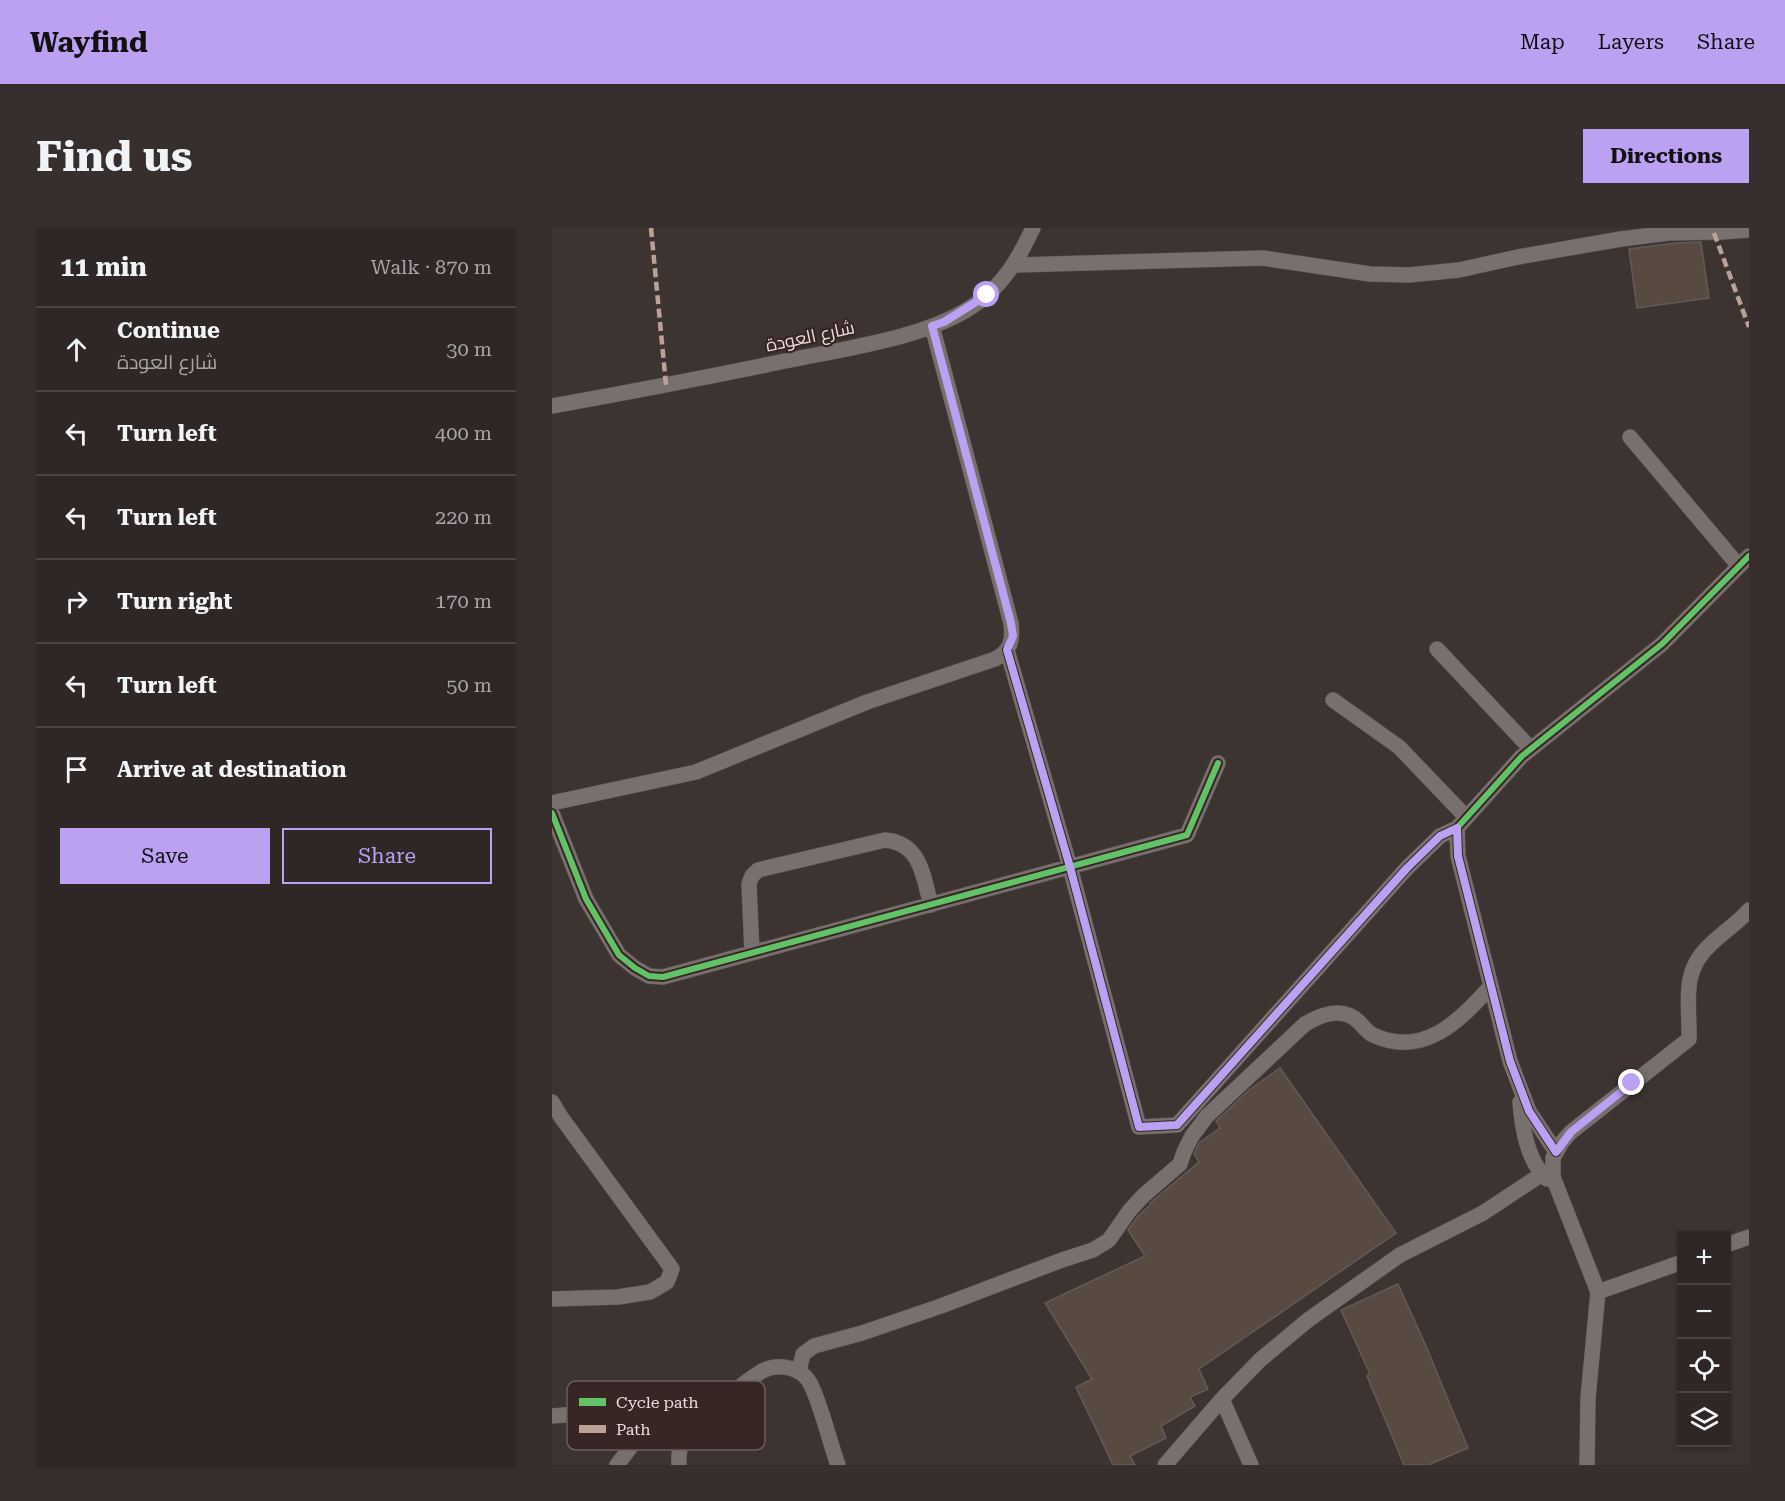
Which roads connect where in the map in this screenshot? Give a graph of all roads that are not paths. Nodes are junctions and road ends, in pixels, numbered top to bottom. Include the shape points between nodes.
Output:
1 (1033, 228) edge
2 (1749, 230) edge
3 (1015, 265) junction
4 (932, 326) junction
5 (552, 406) edge
6 (1630, 437) dead end
7 (1744, 561) edge
8 (1437, 649) dead end
9 (1007, 650) junction
10 (1333, 700) dead end
11 (1531, 749) junction
12 (1218, 762) dead end
13 (552, 803) edge
14 (552, 813) edge
15 (1461, 822) junction
16 (1070, 867) junction
17 (932, 905) junction
18 (1749, 910) edge
19 (752, 953) junction
20 (1490, 987) junction
21 (1519, 1087) junction
22 (552, 1102) edge
23 (1556, 1152) junction
24 (1542, 1174) junction
25 (1556, 1187) junction
26 (1749, 1237) edge
27 (1731, 1243) edge
28 (1677, 1264) edge
29 (1598, 1292) junction
30 (552, 1299) edge
31 (799, 1371) junction
32 (749, 1381) edge
33 (1222, 1399) junction
34 (567, 1415) edge
35 (552, 1416) edge
36 (628, 1450) edge
37 (679, 1450) edge
38 (617, 1465) edge
39 (679, 1465) edge
40 (838, 1465) edge
41 (1165, 1465) edge
42 (1251, 1465) edge
43 (1587, 1465) edge

1 - 3 street, شارع العودة
2 - 3 street via 1621,239 1459,270 1409,275 1370,274 1263,258
3 - 4 street, شارع العودة via 987,295
4 - 5 street, شارع العودة via 826,352
4 - 9 street via 1011,623 1013,636
6 - 7 street
7 - 11 street via 1662,644
8 - 11 street
9 - 13 street via 995,659 867,702 696,772
9 - 16 street
10 - 15 street via 1399,747
11 - 15 street
12 - 16 street via 1187,836
14 - 19 street via 586,898 619,954 635,968 663,977
15 - 16 street via 1407,868 1177,1125 1139,1127
15 - 20 street via 1458,856
16 - 17 street
17 - 19 street
17 - 19 street via 914,854 895,840 758,870 749,884
18 - 23 street via 1711,943 1694,964 1689,976 1689,1039 1571,1132
20 - 21 street
20 - 31 street via 1441,1033 1405,1042 1388,1041 1369,1033 1358,1020 1345,1014 1321,1015 1305,1024 1207,1116 1192,1136 1180,1164 1143,1196 1109,1240 1093,1250 941,1306 814,1346 803,1354
21 - 23 street via 1529,1111
21 - 24 street via 1526,1139
22 - 30 street via 672,1269 668,1282 650,1292
23 - 25 street via 1552,1168
24 - 25 street
24 - 33 street via 1483,1213 1400,1255 1351,1289 1260,1360
25 - 29 street
26 - 27 street
28 - 29 street
29 - 43 street via 1588,1398
31 - 32 street via 775,1367
31 - 40 street via 811,1383
33 - 41 street
33 - 42 street
34 - 35 street
36 - 38 street
37 - 39 street

